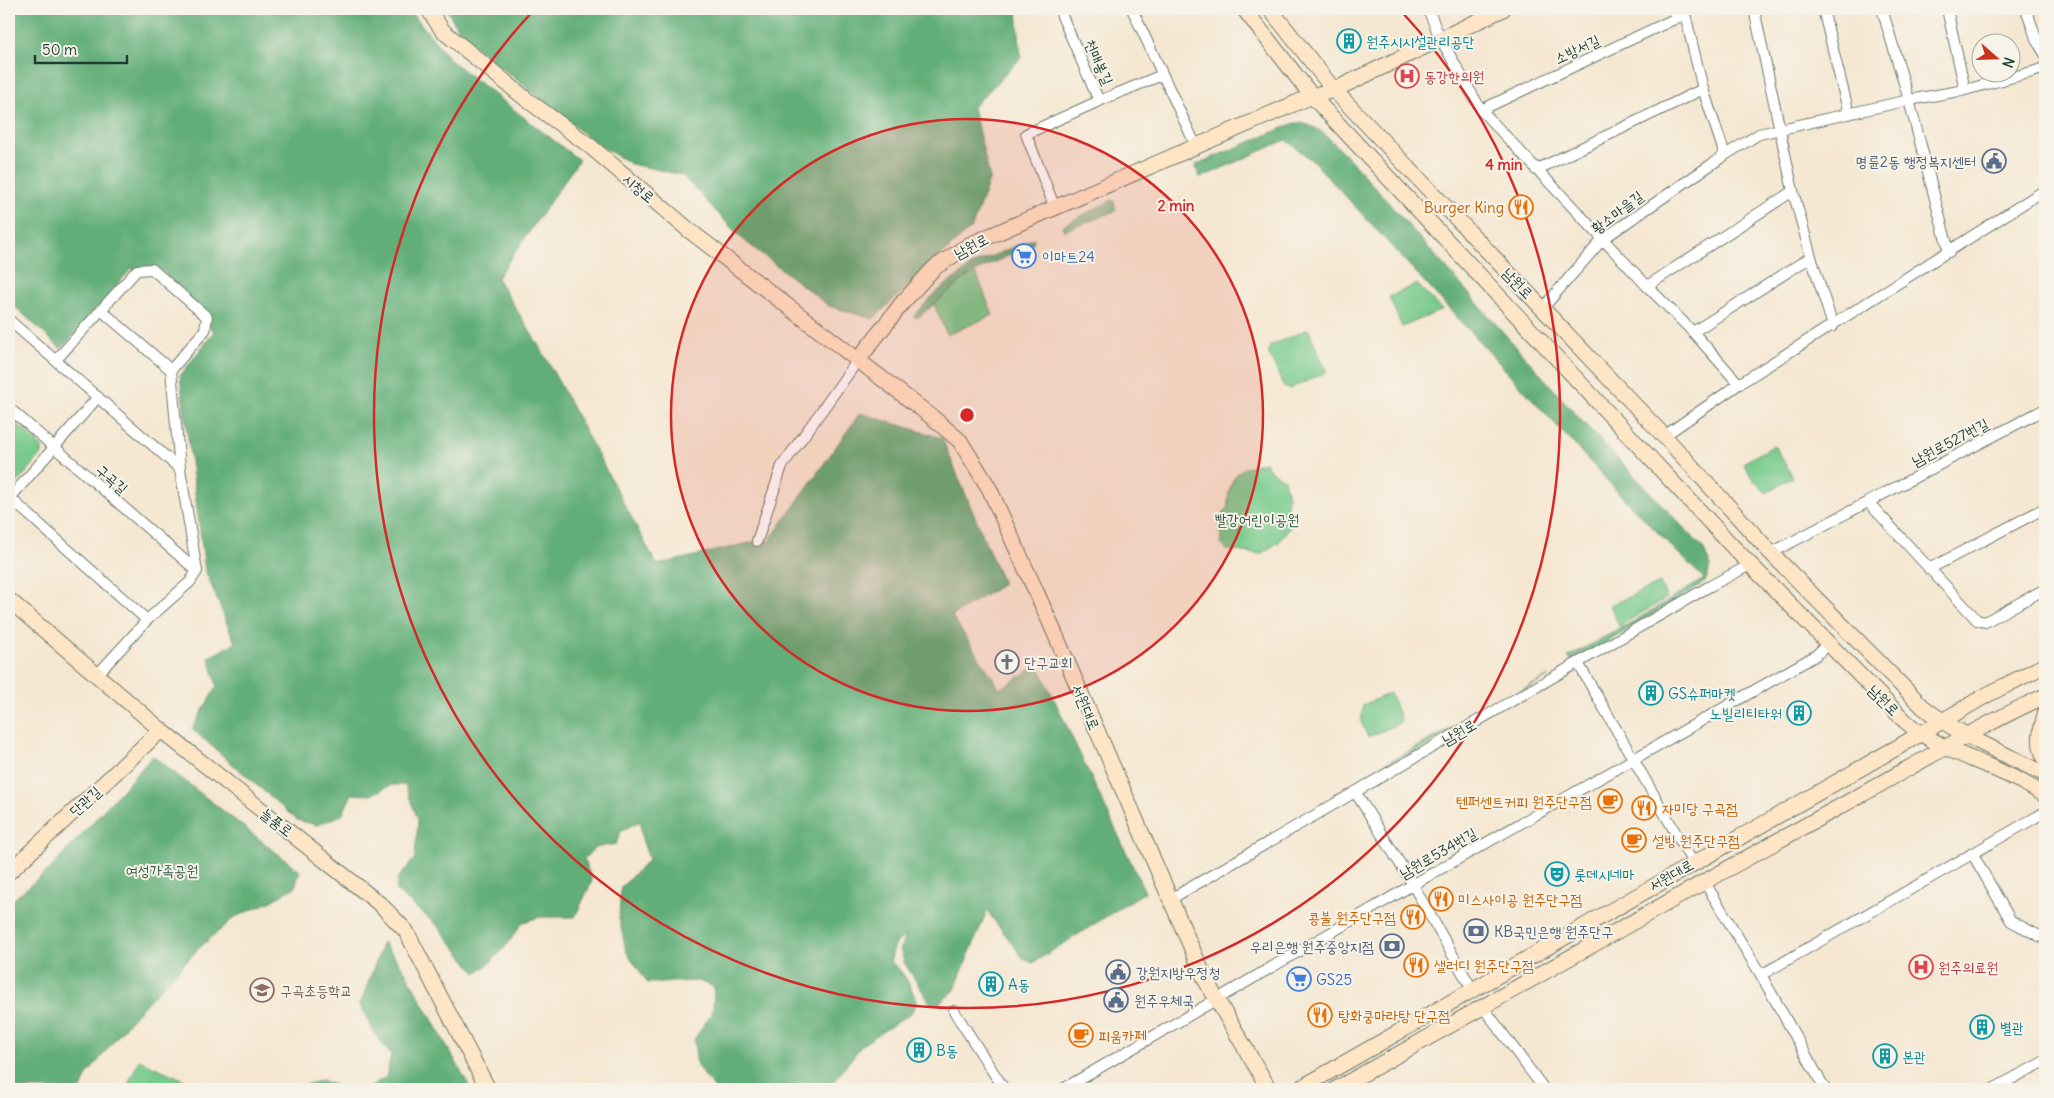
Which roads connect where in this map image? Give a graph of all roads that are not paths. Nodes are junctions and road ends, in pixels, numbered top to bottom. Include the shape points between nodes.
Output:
1 (428, 9) edge
2 (1059, 9) edge
3 (1132, 9) edge
4 (1244, 9) edge
5 (1270, 9) edge
6 (1428, 9) edge
7 (1503, 9) edge
8 (1754, 9) edge
9 (1823, 9) edge
10 (1882, 9) edge
11 (1947, 9) edge
12 (2026, 9) edge
13 (1684, 12) edge
14 (1440, 38) junction
15 (2045, 54) edge
16 (2045, 67) edge
17 (1162, 74) junction
18 (1703, 89) junction
19 (1334, 90) junction
20 (1965, 90) junction
21 (1312, 96) junction
22 (1099, 100) junction
23 (1910, 100) junction
24 (1481, 110) junction
25 (1849, 114) junction
26 (1780, 128) junction
27 (1196, 146) junction
28 (1724, 155) junction
29 (1536, 170) junction
30 (1793, 190) junction
31 (2045, 190) edge
32 (1055, 208) junction
33 (1603, 239) junction
34 (1949, 252) junction
35 (1810, 257) junction
36 (1647, 286) junction
37 (1542, 309) junction
38 (102, 311) junction
39 (9, 320) edge
40 (1833, 326) junction
41 (1694, 332) junction
42 (56, 360) junction
43 (858, 360) junction
44 (171, 370) junction
45 (1739, 384) junction
46 (98, 397) junction
47 (9, 408) edge
48 (2045, 409) edge
49 (1664, 436) junction
50 (54, 449) junction
51 (180, 469) junction
52 (9, 498) edge
53 (1868, 502) junction
54 (2045, 508) edge
55 (757, 541) dead end
56 (1771, 553) junction
57 (1750, 565) junction
58 (1928, 568) junction
59 (197, 572) junction
60 (2045, 590) edge
61 (9, 600) edge
62 (147, 620) junction
63 (1828, 644) junction
64 (1578, 663) junction
65 (2045, 665) edge
66 (96, 676) junction
67 (2045, 696) edge
68 (2045, 714) edge
69 (1941, 720) junction
70 (161, 730) junction
71 (1920, 734) junction
72 (1966, 736) junction
73 (1945, 749) junction
74 (1634, 758) junction
75 (2045, 758) edge
76 (2045, 774) edge
77 (1356, 793) junction
78 (2045, 795) edge
79 (2045, 812) edge
80 (1972, 853) junction
81 (1693, 863) junction
82 (9, 872) edge
83 (1704, 881) junction
84 (1413, 885) junction
85 (1169, 900) junction
86 (2045, 939) edge
87 (1760, 975) junction
88 (1472, 989) junction
89 (1216, 1001) junction
90 (1483, 1007) junction
91 (954, 1011) dead end
92 (2045, 1062) edge
93 (488, 1089) edge
94 (1004, 1089) edge
95 (1063, 1089) edge
96 (1269, 1089) edge
97 (1299, 1089) edge
98 (1336, 1089) edge
99 (1544, 1089) edge
100 (1825, 1089) edge
101 (1993, 1089) edge

1 - 43 street, 시청로 via 442,31 590,146 690,231
2 - 22 street, 천매봉길
3 - 17 street
4 - 21 street, 남원로
5 - 19 street, 남원로
6 - 14 street
7 - 14 street
8 - 26 street
9 - 25 street
10 - 23 street
11 - 20 street
12 - 15 street
13 - 18 street
13 - 24 street, 소방서길
14 - 19 street
14 - 24 street
16 - 20 street, 황소마을길
17 - 22 street, 천매봉길
17 - 27 street
18 - 28 street
18 - 29 street
19 - 21 street
19 - 37 street, 남원로
20 - 23 street, 황소마을길
21 - 27 street, 남원로
21 - 57 street, 남원로
22 - 32 street, 천매봉길 via 1026,134
23 - 25 street, 황소마을길
23 - 34 street
24 - 29 street
25 - 26 street, 황소마을길
26 - 28 street, 황소마을길 via 1759,134
26 - 30 street
27 - 32 street, 남원로
28 - 33 street, 황소마을길
29 - 33 street
30 - 35 street
30 - 36 street
31 - 34 street
32 - 43 street, 남원로 via 969,245 934,268
33 - 36 street
33 - 37 street, 황소마을길
34 - 40 street
35 - 40 street
35 - 41 street
36 - 41 street
37 - 49 street, 남원로
38 - 42 street
38 - 44 street
38 - 44 street via 137,270 152,269 207,316 205,330
39 - 42 street
40 - 45 street
41 - 45 street
42 - 46 street
43 - 55 street, 남원로 via 782,466
43 - 85 street, 서원대로 via 960,441 989,488
44 - 51 street
45 - 49 street
46 - 50 street
46 - 51 street
47 - 50 street, 구곡길
48 - 53 street, 남원로527번길
49 - 56 street, 남원로
50 - 52 street
50 - 59 street, 구곡길
51 - 59 street
52 - 62 street
53 - 56 street, 남원로527번길
53 - 58 street
54 - 58 street
56 - 57 street, 남원로
56 - 69 street, 남원로 via 1923,707
57 - 63 street, 남원로
57 - 64 street, 남원로
58 - 60 street via 1976,620 1985,622
59 - 62 street
61 - 66 street, 늘품로
62 - 66 street
63 - 71 street, 남원로
63 - 74 street, 남원로534번길 via 1815,656
64 - 74 street
64 - 77 street, 남원로
65 - 69 street, 서원대로
66 - 70 street, 늘품로
67 - 72 street, 서원대로
68 - 75 street via 2041,741
69 - 71 street, 서원대로
69 - 72 street, 남원로
70 - 82 street, 단관길
70 - 93 street, 늘품로 via 357,885 406,931
71 - 73 street, 남원로
71 - 81 street, 서원대로
72 - 73 street, 서원대로
72 - 76 street, 남원로
73 - 78 street, 남원로 via 1998,770
73 - 83 street, 서원대로
74 - 81 street
74 - 84 street, 남원로534번길
77 - 84 street
77 - 85 street, 남원로
79 - 80 street
80 - 86 street via 2011,921
80 - 87 street
81 - 88 street, 서원대로
83 - 87 street
83 - 90 street, 서원대로
84 - 88 street
84 - 89 street, 남원로534번길
85 - 89 street, 서원대로
87 - 100 street
88 - 90 street
88 - 97 street, 서원대로
89 - 95 street, 남원로534번길
89 - 96 street, 서원대로
90 - 98 street, 서원대로
90 - 99 street
91 - 94 street
92 - 101 street

